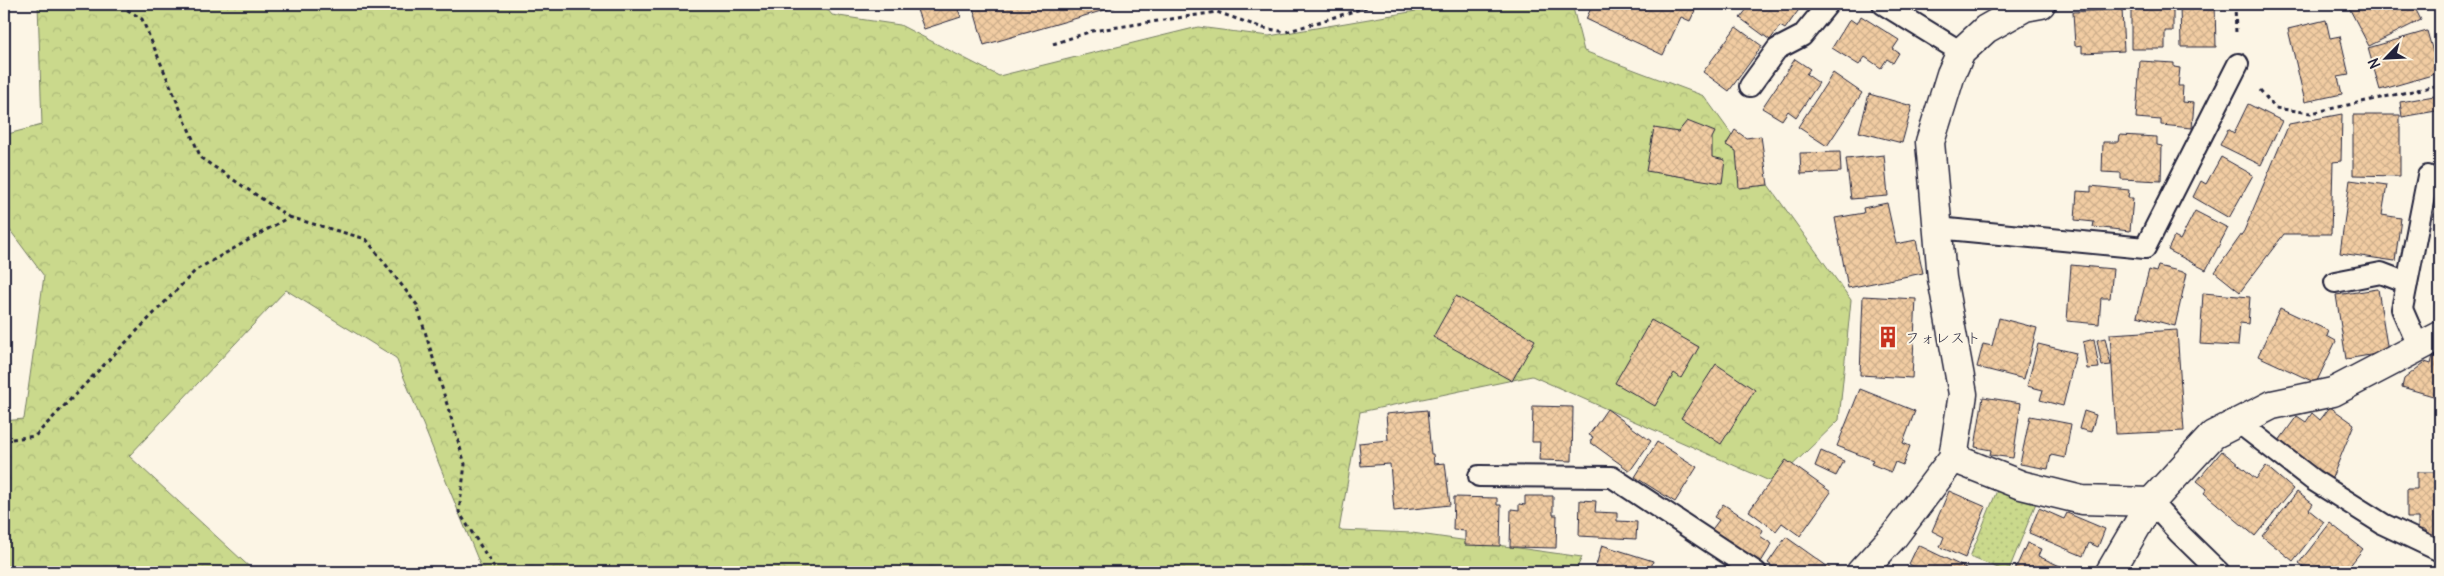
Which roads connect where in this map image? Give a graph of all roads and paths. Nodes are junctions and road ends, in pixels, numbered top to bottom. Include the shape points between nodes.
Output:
1 (118, 4) edge
2 (1371, 4) edge
3 (1828, 4) edge
4 (1884, 4) edge
5 (2041, 4) edge
6 (2235, 4) edge
7 (1053, 44) dead end
8 (1961, 52) junction
9 (2238, 64) junction
10 (2440, 85) edge
11 (1750, 86) dead end
12 (2428, 176) dead end
13 (289, 216) junction
14 (1937, 228) junction
15 (2335, 282) dead end
16 (2407, 283) junction
17 (2430, 342) edge
18 (2238, 422) junction
19 (4, 440) edge
20 (1953, 458) junction
21 (1479, 476) dead end
22 (2151, 502) junction
23 (2440, 551) edge
24 (496, 572) edge
25 (1756, 572) edge
26 (1861, 572) edge
27 (2110, 572) edge
28 (2219, 572) edge

1 - 13 path via 142,19 200,158
2 - 7 path via 1286,32 1263,28 1217,12 1092,31
3 - 11 lane via 1802,36 1776,49
4 - 8 lane
5 - 8 street via 2024,8 1986,29
6 - 9 path
8 - 14 street via 1930,142
9 - 10 path via 2276,108 2311,113
9 - 14 lane via 2145,248
12 - 16 lane
13 - 19 path via 196,270 35,436
13 - 24 path via 366,239 418,305 465,464 459,512
14 - 20 street via 1942,278 1963,394
15 - 16 lane via 2381,273
16 - 17 lane via 2402,309
17 - 18 street via 2333,392 2272,405
18 - 22 street via 2213,436
18 - 23 lane via 2320,485 2383,524
20 - 22 street via 2021,486 2082,500
20 - 26 street via 1894,536
21 - 25 lane via 1612,477
22 - 27 street
22 - 28 lane

